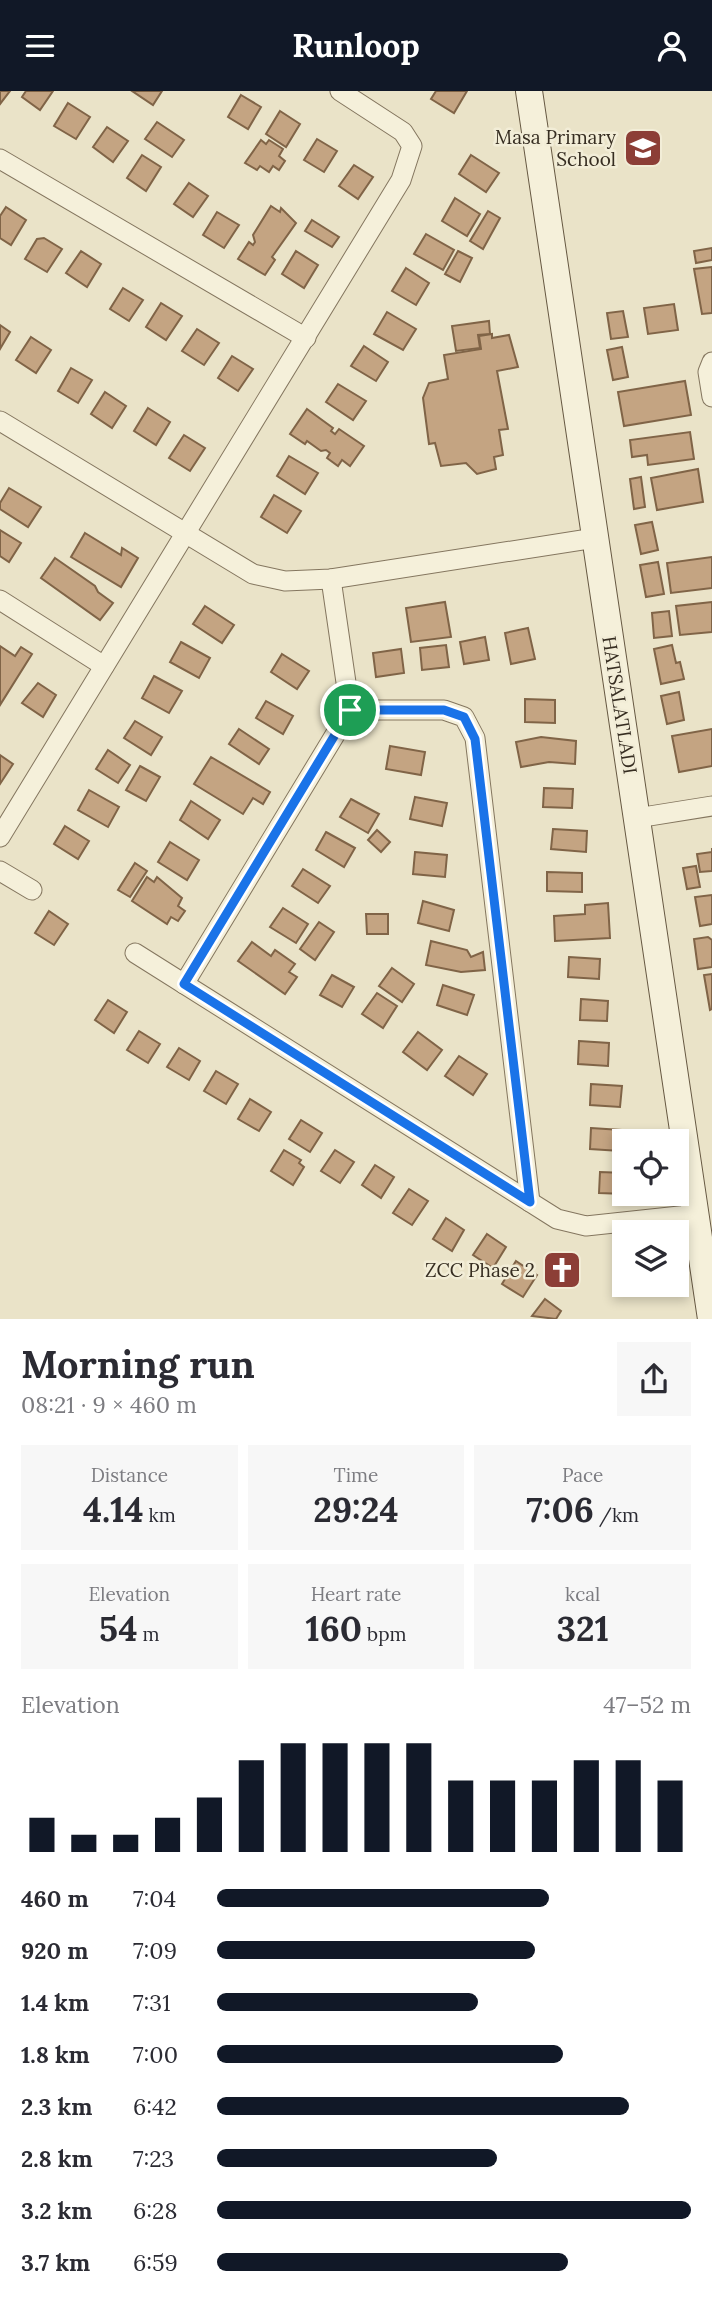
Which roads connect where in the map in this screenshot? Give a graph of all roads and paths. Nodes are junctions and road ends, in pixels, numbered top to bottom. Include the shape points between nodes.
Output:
1 (340, 91) edge
2 (529, 91) edge
3 (0, 159) edge
4 (306, 338) junction
5 (712, 362) edge
6 (712, 397) edge
7 (0, 422) edge
8 (185, 534) junction
9 (596, 538) junction
10 (331, 579) junction
11 (0, 600) edge
12 (104, 666) junction
13 (350, 710) junction
14 (712, 807) edge
15 (637, 818) junction
16 (0, 837) edge
17 (0, 871) edge
18 (32, 890) dead end
19 (135, 953) dead end
20 (184, 984) junction
21 (530, 1202) junction
22 (698, 1214) junction
23 (711, 1319) edge

1 - 4 street via 403,132 412,146 401,180
2 - 9 street, HATSALATLADI
3 - 4 street
4 - 8 street
5 - 6 street via 708,372
7 - 8 street
8 - 10 street via 253,574 285,581
8 - 12 street
9 - 10 street
9 - 15 street, HATSALATLADI
10 - 13 street
11 - 12 street
12 - 16 street
13 - 20 street
13 - 21 street via 444,710 464,717 475,739
14 - 15 street
15 - 22 street, HATSALATLADI
17 - 18 street
19 - 20 street
20 - 21 street
21 - 22 street via 557,1219 586,1226
22 - 23 street, HATSALATLADI

